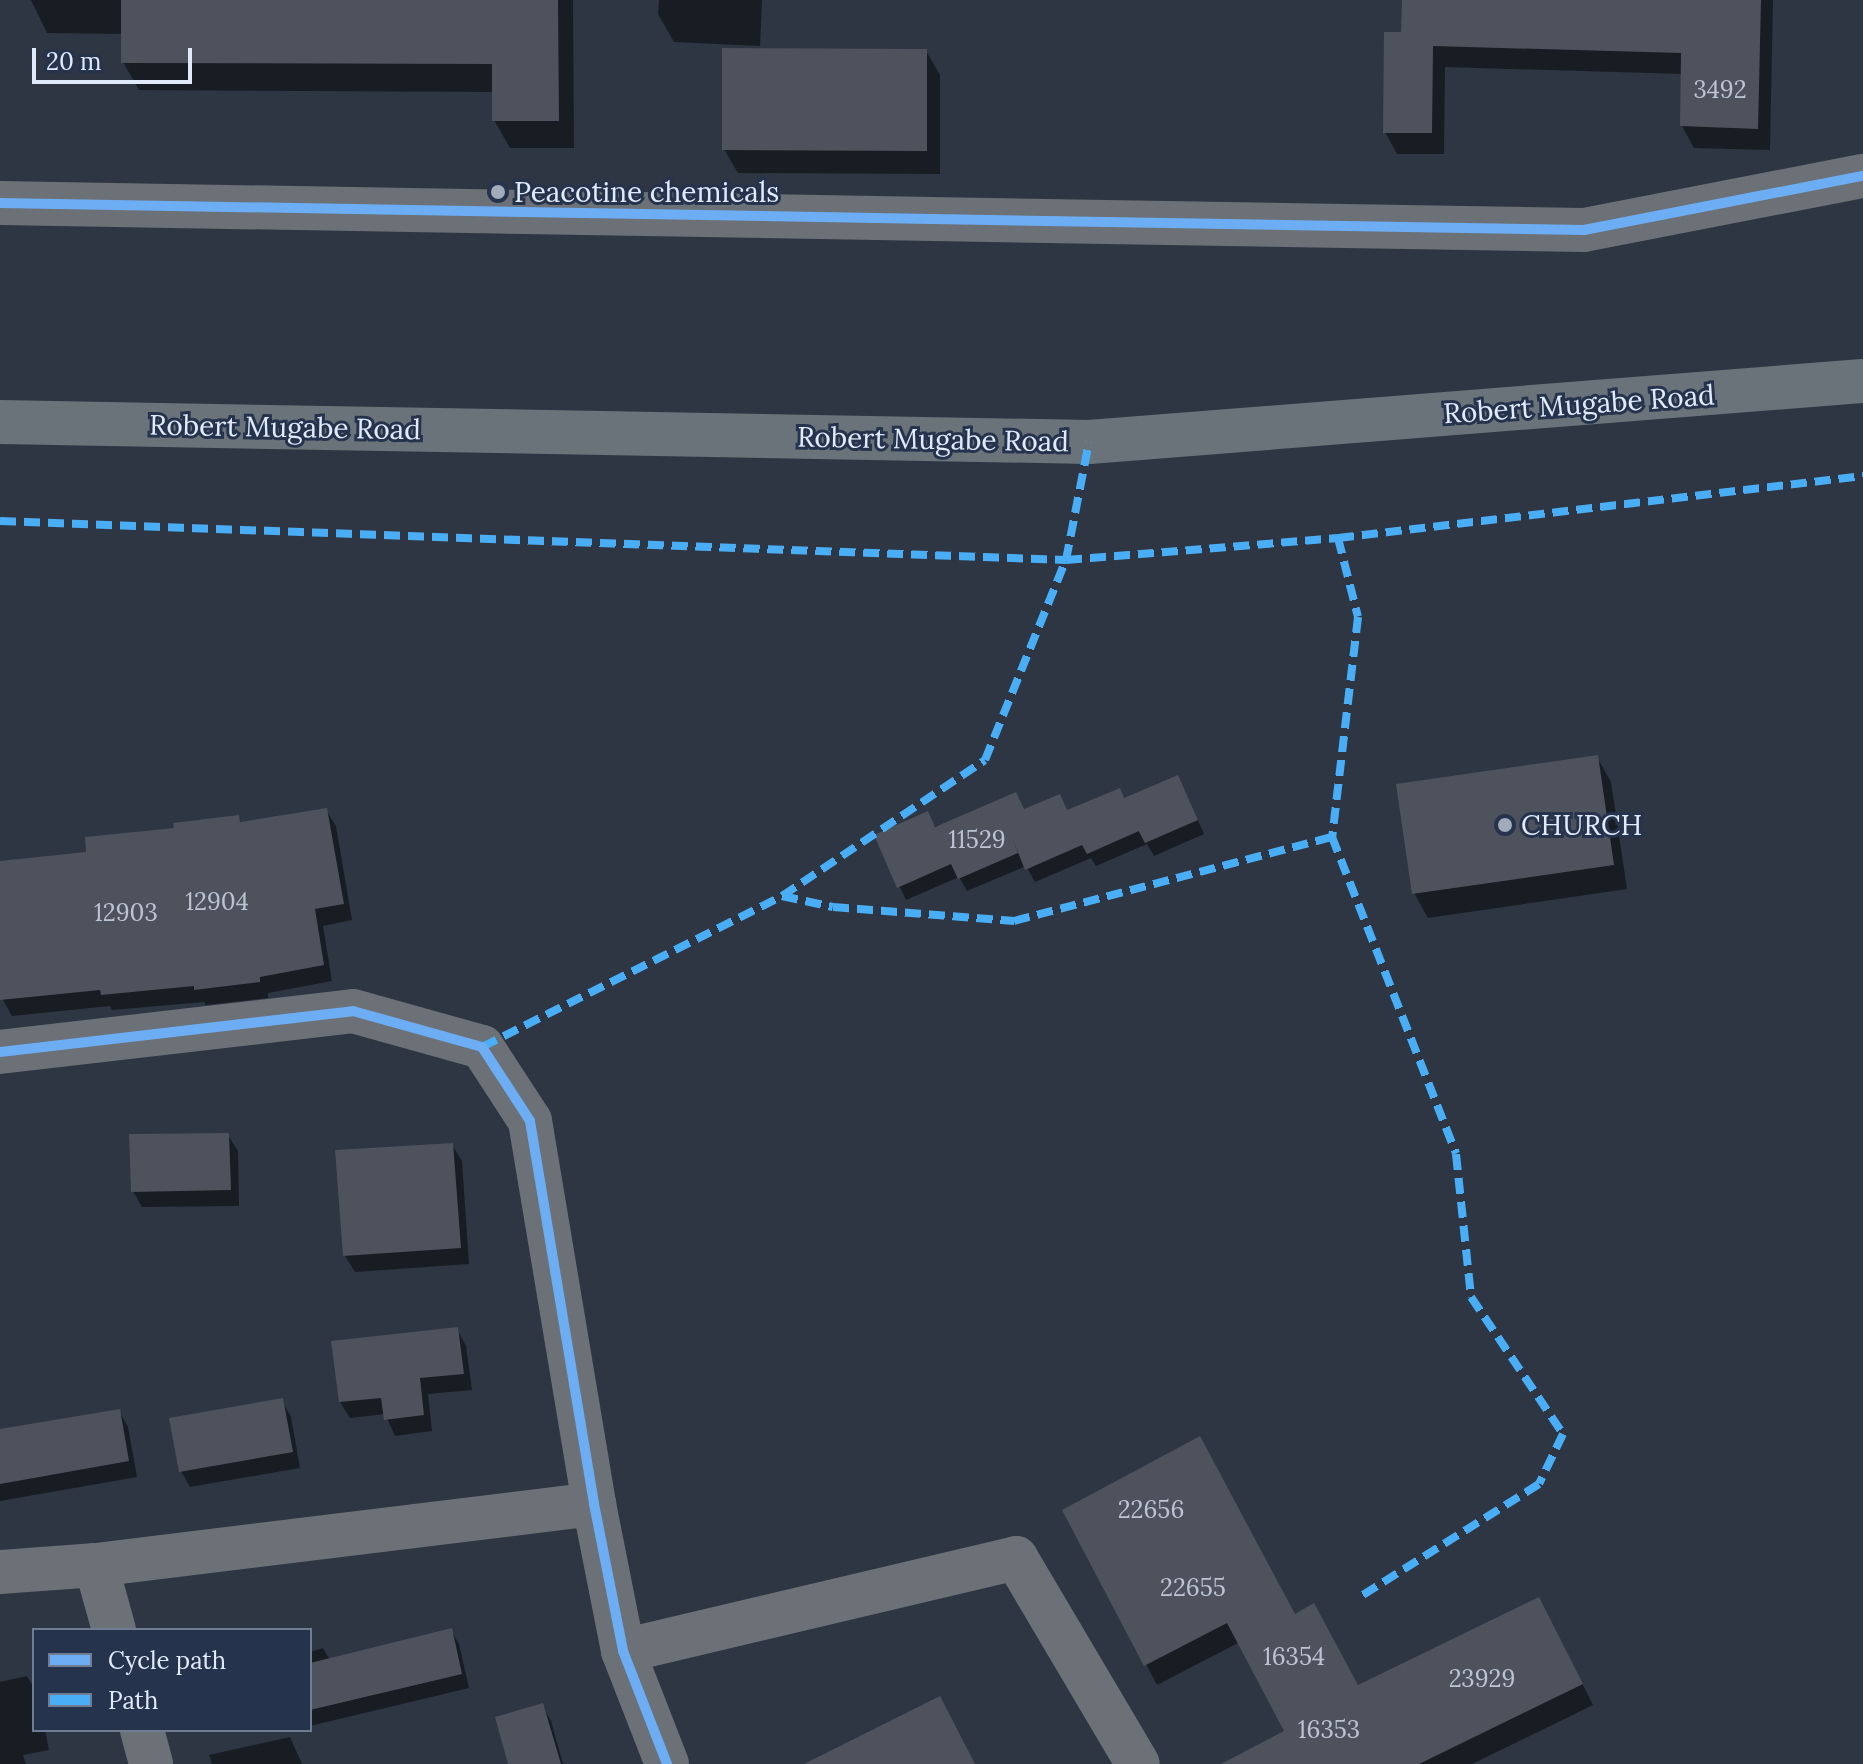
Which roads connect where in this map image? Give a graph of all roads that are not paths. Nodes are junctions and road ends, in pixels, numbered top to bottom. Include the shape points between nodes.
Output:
1 (1863, 176) edge
2 (0, 203) edge
3 (1863, 381) edge
4 (0, 422) edge
5 (0, 1052) edge
6 (594, 1504) junction
7 (96, 1565) junction
8 (0, 1572) edge
9 (113, 1628) edge
10 (623, 1651) junction
11 (143, 1732) edge
12 (151, 1764) edge
13 (667, 1764) edge
14 (1138, 1764) edge

1 - 2 street via 1584,230
3 - 4 main road, Robert Mugabe Road via 1089,442
5 - 6 street via 353,1011 482,1047 530,1121
6 - 7 street
6 - 10 street
7 - 8 street
7 - 9 street
10 - 13 street
10 - 14 street via 1016,1558
11 - 12 street

